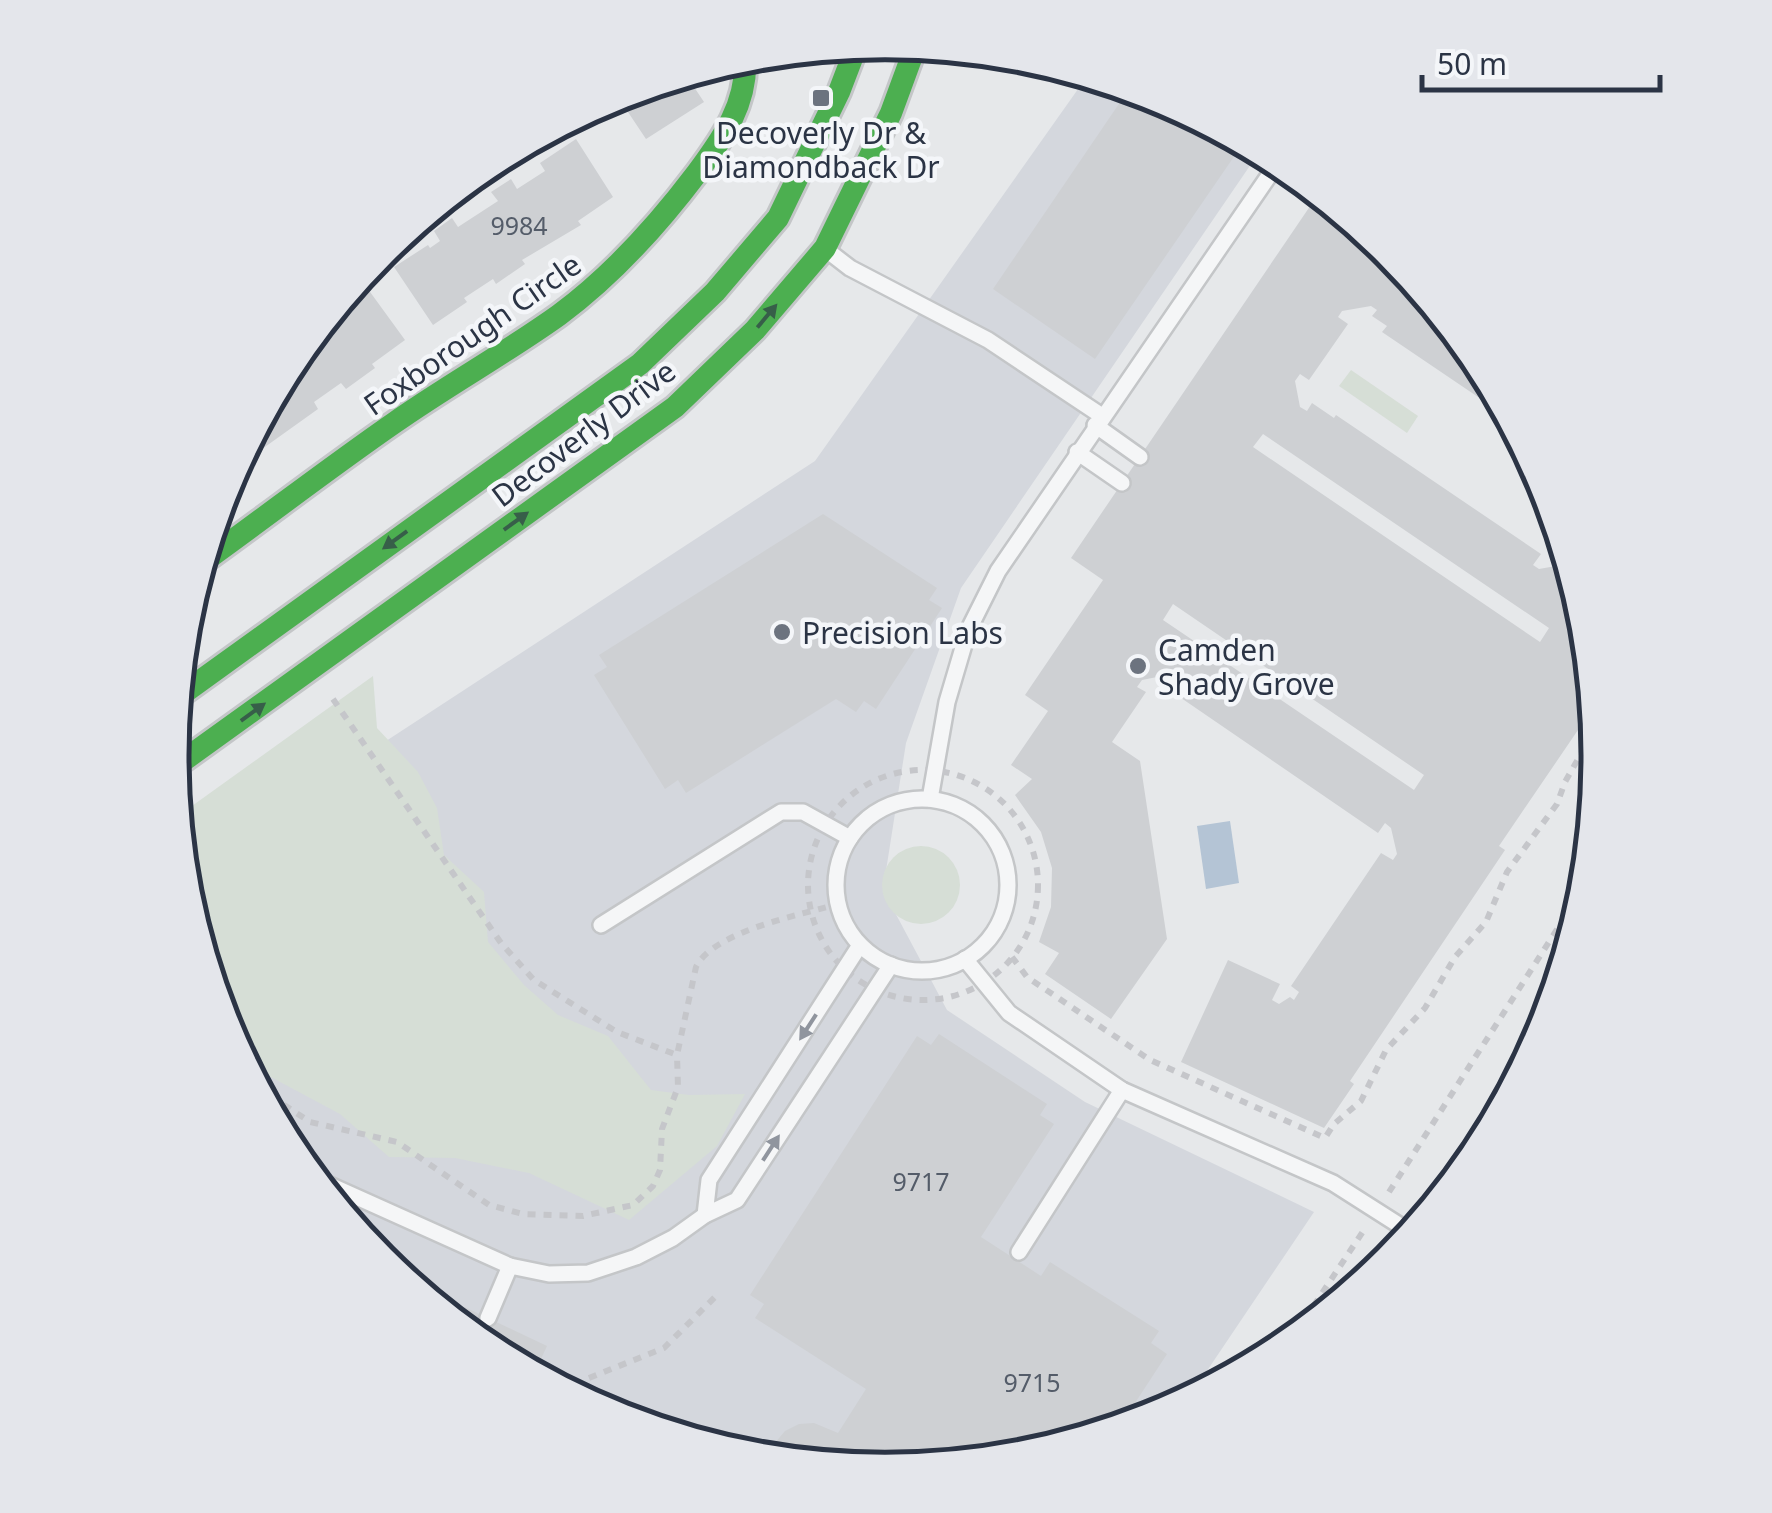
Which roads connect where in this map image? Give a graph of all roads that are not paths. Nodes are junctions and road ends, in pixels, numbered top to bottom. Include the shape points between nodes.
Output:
1 (851, 61) edge
2 (910, 61) edge
3 (748, 74) edge
4 (1269, 174) edge
5 (825, 248) junction
6 (1098, 421) junction
7 (1077, 452) junction
8 (1140, 457) dead end
9 (1122, 483) dead end
10 (221, 548) edge
11 (193, 686) edge
12 (189, 756) edge
13 (930, 799) junction
14 (850, 838) junction
15 (601, 925) dead end
16 (860, 944) junction
17 (965, 958) junction
18 (892, 965) junction
19 (1122, 1090) junction
20 (339, 1188) edge
21 (705, 1215) junction
22 (1400, 1226) edge
23 (1019, 1252) dead end
24 (510, 1266) junction
25 (488, 1318) dead end

1 -> 11 street, Decoverly Drive via 778,218 640,364
2 - 5 street, Decoverly Drive
3 - 10 street, Foxborough Circle via 730,125 672,207 622,262 559,314
4 - 6 lane
5 - 6 lane via 850,268 988,340
12 -> 5 street, Decoverly Drive via 675,406 756,330
6 - 7 lane
6 - 8 lane
7 - 9 lane
7 - 13 lane via 998,570 968,632
13 - 14 lane via 895,803
13 - 17 lane via 974,815 1006,862 1003,916 979,950
14 - 15 lane via 803,812 781,812
14 - 16 lane via 838,865 838,904
16 - 18 lane
16 -> 21 lane via 710,1180
17 - 18 lane via 938,970
17 - 19 lane via 1009,1013
21 -> 18 lane via 738,1200
19 - 22 lane via 1333,1184
19 - 23 lane
20 - 24 lane
21 - 24 lane via 658,1247 588,1273
24 - 25 lane

